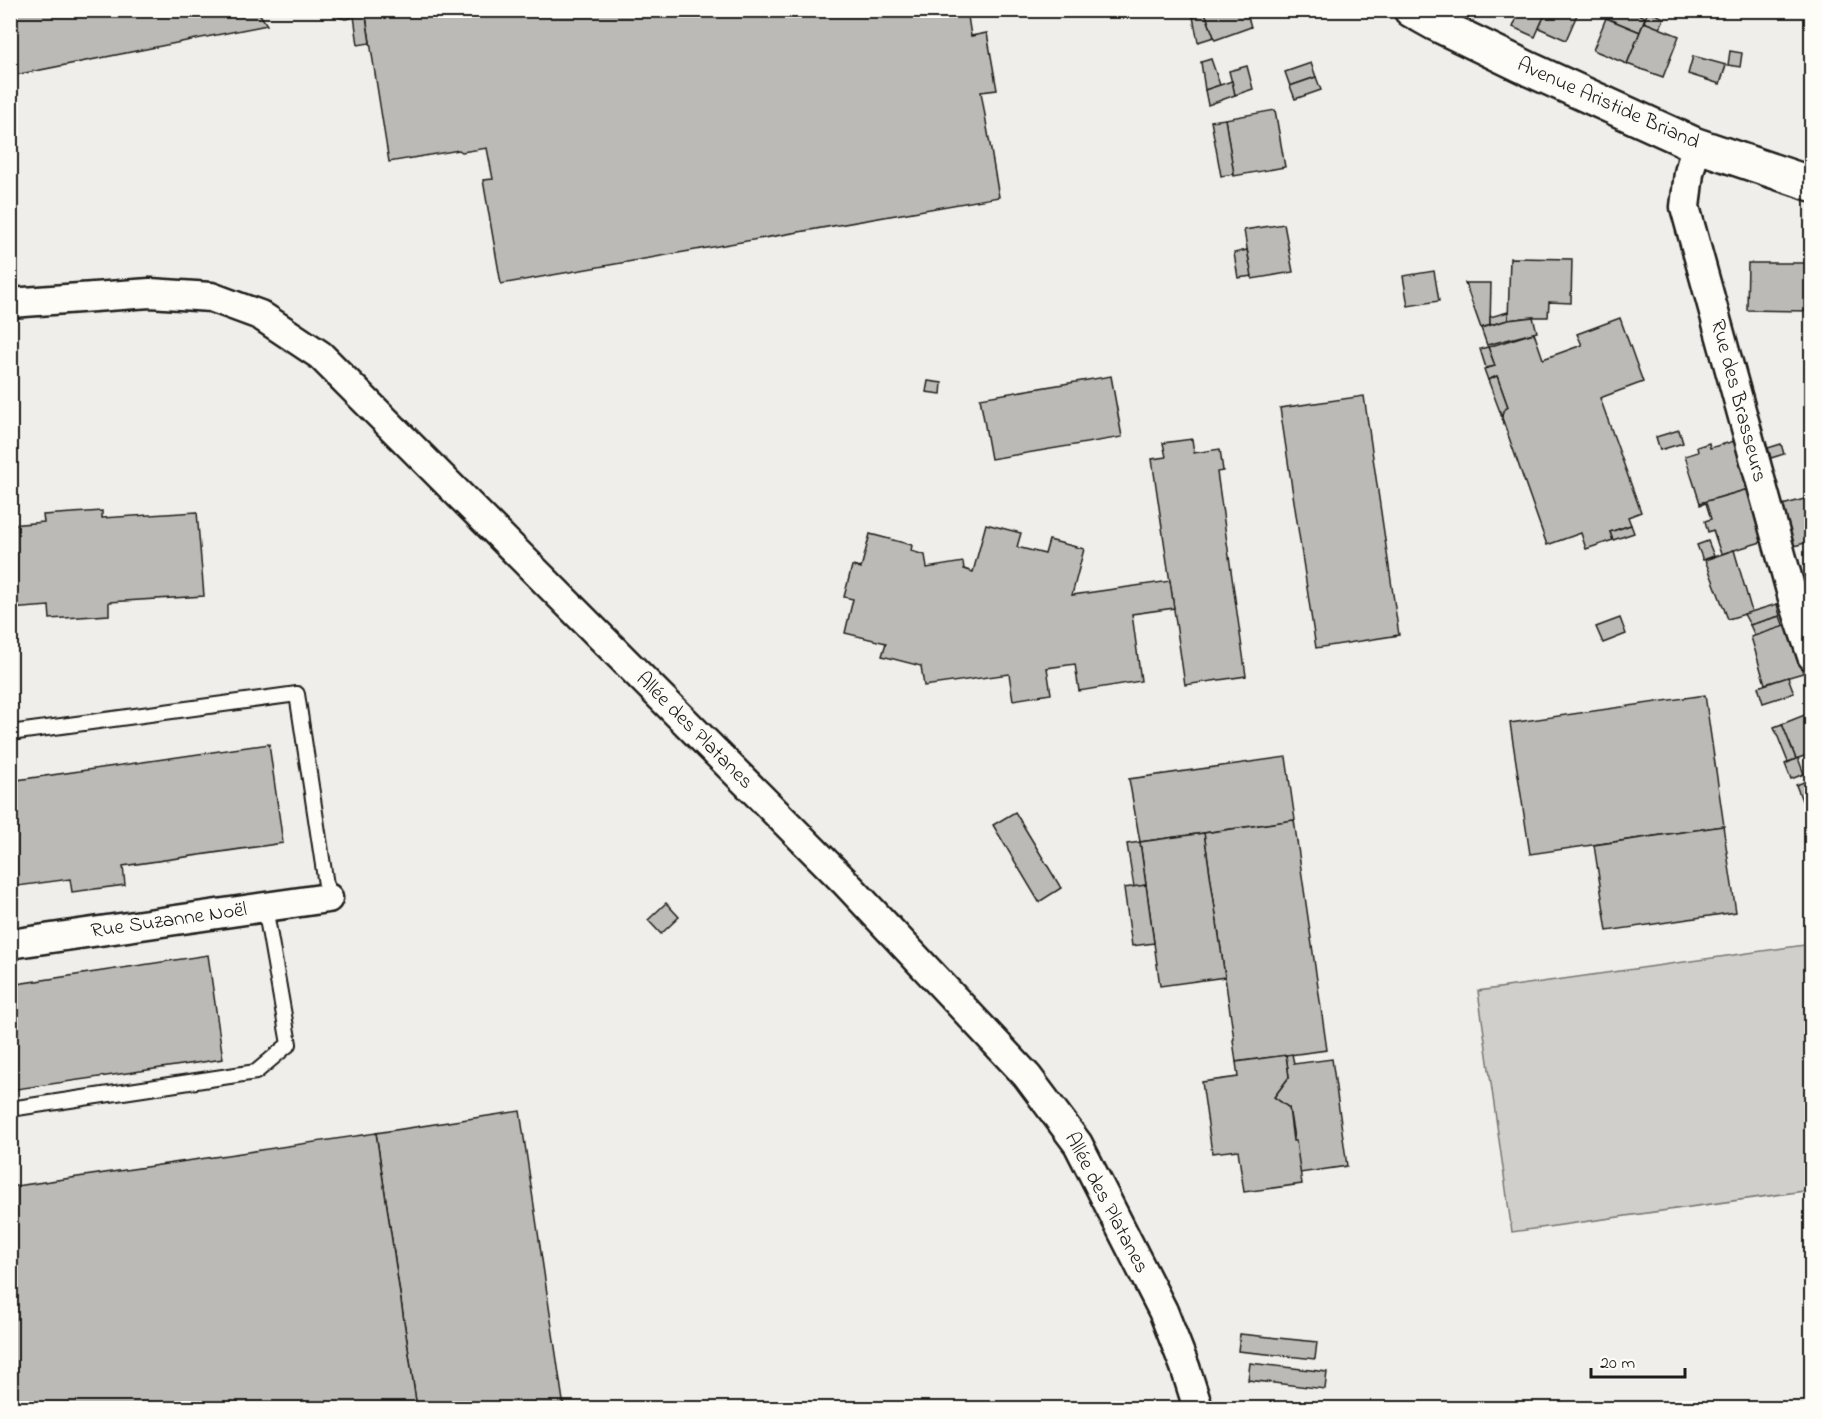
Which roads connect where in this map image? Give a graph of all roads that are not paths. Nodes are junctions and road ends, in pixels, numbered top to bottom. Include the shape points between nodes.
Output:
1 (1411, 10) edge
2 (1696, 145) junction
3 (1812, 184) edge
4 (10, 303) edge
5 (1812, 656) edge
6 (10, 733) edge
7 (328, 898) joint
8 (265, 907) junction
9 (10, 944) edge
10 (10, 1109) edge
11 (1198, 1408) edge

1 - 2 main road, Avenue Aristide Briand
2 - 3 main road, Avenue Aristide Briand
2 - 5 street, Rue des Brasseurs via 1685,207
4 - 11 street, Allée des Platanes via 150,293 211,297 260,315 320,355 836,874 1027,1076 1078,1144 1163,1311
6 - 7 lane via 297,694
7 - 8 street, Rue Suzanne Noël
8 - 9 street, Rue Suzanne Noël
8 - 10 lane via 289,1044 256,1072

